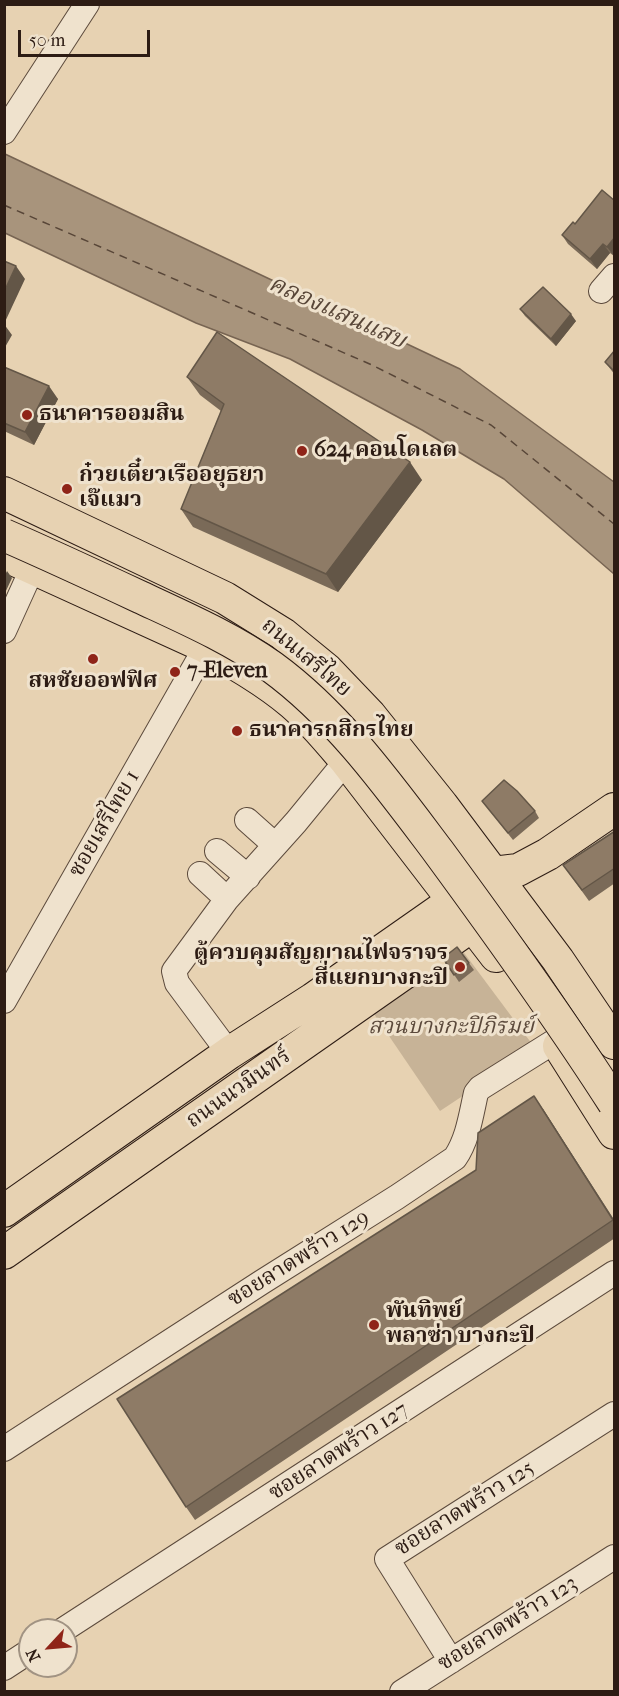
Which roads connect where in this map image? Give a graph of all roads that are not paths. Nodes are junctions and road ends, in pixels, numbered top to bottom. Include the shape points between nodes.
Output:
1 (87, 4) edge
2 (4, 132) edge
3 (4, 493) edge
4 (4, 512) edge
5 (4, 535) edge
6 (4, 555) edge
7 (33, 567) junction
8 (4, 631) edge
9 (206, 647) junction
10 (346, 761) junction
11 (615, 809) edge
12 (247, 820) dead end
13 (275, 846) junction
14 (217, 851) dead end
15 (200, 874) dead end
16 (248, 877) junction
17 (506, 878) junction
18 (227, 899) junction
19 (454, 901) junction
20 (473, 925) junction
21 (4, 1001) edge
22 (276, 1023) junction
23 (611, 1031) edge
24 (555, 1041) junction
25 (294, 1050) junction
26 (229, 1053) junction
27 (615, 1066) edge
28 (615, 1103) edge
29 (615, 1133) edge
30 (4, 1211) edge
31 (4, 1253) edge
32 (615, 1273) edge
33 (615, 1414) edge
34 (4, 1449) edge
35 (615, 1557) edge
36 (78, 1620) edge
37 (18, 1659) edge
38 (451, 1661) junction
39 (4, 1668) edge
40 (402, 1692) edge

1 - 2 street
3 - 17 main road, ถนนเสรีไทย via 193,581 283,634 327,670 370,715
4 - 27 main road via 208,606 284,651 321,681 428,805
5 - 28 main road, bridge via 191,620 272,668 310,699 414,819 549,1004
6 - 7 main road, ถนนเสรีไทย
7 - 8 street
7 - 9 main road, ถนนเสรีไทย
9 - 10 main road, ถนนเสรีไทย via 293,704
9 - 21 street, ซอยเสรีไทย 1
10 - 13 street
10 - 19 main road, ถนนเสรีไทย
11 - 17 main road
12 - 13 street
13 - 16 street
14 - 16 street
15 - 18 street
16 - 18 street
17 - 19 main road, ถนนนวมินทร์
17 - 20 main road, ถนนนวมินทร์
17 - 23 main road, ถนนเสรีไทย via 558,960
18 - 26 street via 173,975
19 - 20 main road, ถนนเสรีไทย
19 - 22 main road, ถนนนวมินทร์
20 - 24 main road, ถนนเสรีไทย
20 - 25 main road, ถนนนวมินทร์
22 - 25 main road
22 - 26 main road, ถนนนวมินทร์
24 - 29 main road, ถนนเสรีไทย
24 - 34 street, ซอยลาดพร้าว 129 via 480,1088 466,1137 455,1158
25 - 31 main road, ถนนนวมินทร์
26 - 30 main road, ถนนนวมินทร์
32 - 36 street, ซอยลาดพร้าว 127
33 - 38 street, ซอยลาดพร้าว 125 via 387,1559
35 - 38 street, ซอยลาดพร้าว 123
37 - 39 street
38 - 40 street, ซอยลาดพร้าว 123

